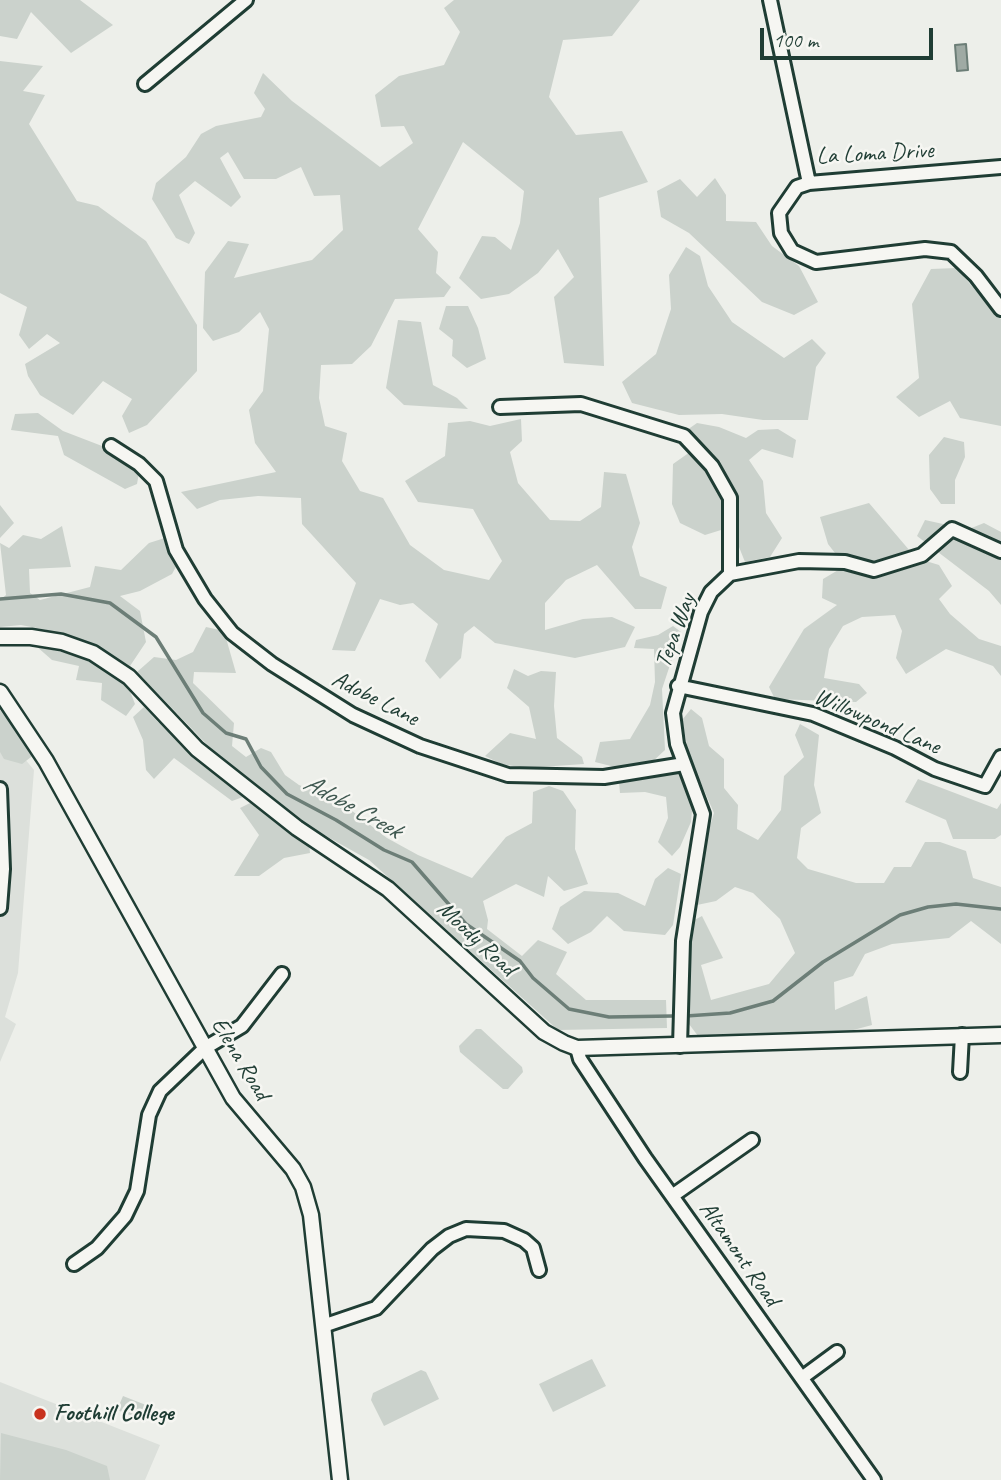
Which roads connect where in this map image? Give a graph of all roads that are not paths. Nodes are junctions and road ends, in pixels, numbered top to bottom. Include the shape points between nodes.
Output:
1 (246, 0) edge
2 (770, 0) edge
3 (145, 84) dead end
4 (1001, 167) edge
5 (809, 183) junction
6 (1001, 309) edge
7 (500, 407) dead end
8 (111, 446) dead end
9 (1001, 551) edge
10 (730, 574) junction
11 (8, 636) edge
12 (0, 643) edge
13 (678, 686) junction
14 (0, 692) edge
15 (1001, 757) edge
16 (684, 764) junction
17 (0, 789) edge
18 (0, 908) edge
19 (282, 974) dead end
20 (962, 1035) junction
21 (1001, 1035) edge
22 (680, 1046) junction
23 (205, 1048) junction
24 (577, 1048) junction
25 (960, 1072) dead end
26 (752, 1140) dead end
27 (672, 1196) junction
28 (74, 1264) dead end
29 (539, 1270) dead end
30 (323, 1326) junction
31 (837, 1352) dead end
32 (803, 1377) junction
33 (340, 1480) edge
34 (874, 1480) edge

1 - 3 street
2 - 5 street, La Loma Drive
4 - 5 street, La Loma Drive
5 - 6 street via 797,187 779,213 781,233 792,251 816,262 925,249 951,252
7 - 10 street via 581,404 684,436 712,466 730,498
8 - 16 street, Adobe Lane via 156,481 176,550 232,633 353,715 420,746 508,775 604,777
9 - 10 street via 952,529 922,555 874,569 845,562 799,561
10 - 13 street, Tepa Way via 711,592 701,612
11 - 12 street
11 - 24 street, Moody Road via 45,639 93,653 129,677 197,749 388,889 544,1032
13 - 15 street, Willowpond Lane via 813,714 935,769 985,786
13 - 16 street, Tepa Way via 673,713
14 - 23 street, Elena Road via 46,761
16 - 22 street, Tepa Way via 703,814 683,941
17 - 18 street
19 - 23 street via 242,1026
20 - 21 street, Moody Road
20 - 22 street, Moody Road
20 - 25 street
22 - 24 street, Moody Road
23 - 28 street via 160,1091 149,1115 137,1191 125,1216 97,1248
23 - 30 street, Elena Road via 233,1098 303,1187 311,1215
24 - 27 street, Altamont Road
26 - 27 street
27 - 32 street, Altamont Road
29 - 30 street via 533,1248 524,1240 504,1231 466,1228 432,1249 376,1308
30 - 33 street, Elena Road
31 - 32 street
32 - 34 street, Altamont Road

